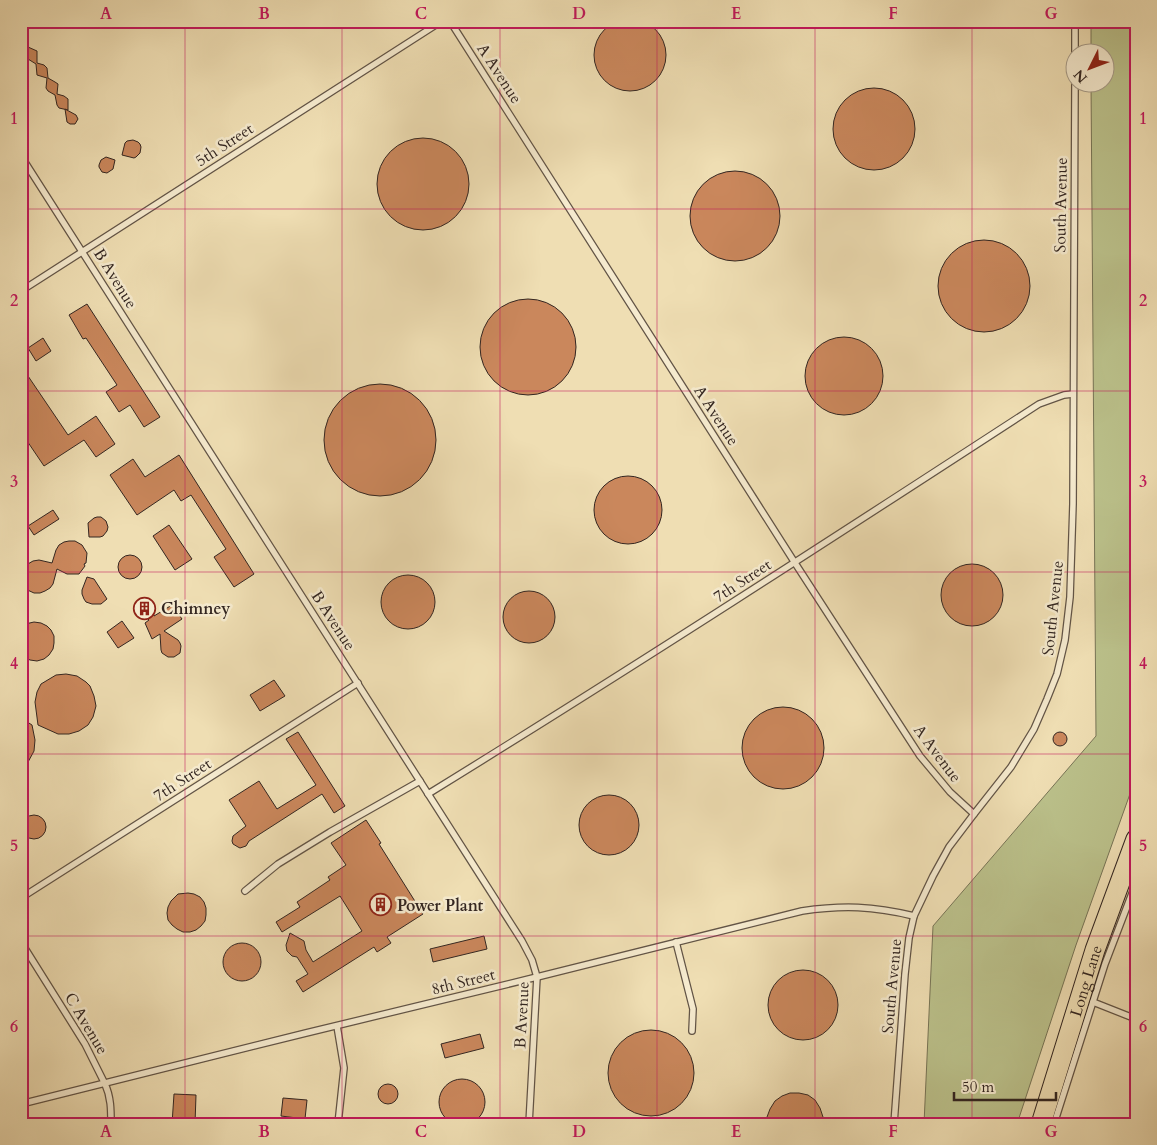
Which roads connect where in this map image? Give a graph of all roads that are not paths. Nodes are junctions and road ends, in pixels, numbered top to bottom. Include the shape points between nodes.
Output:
1 (442, 21) edge
2 (450, 21) edge
3 (1075, 21) edge
4 (1075, 42) edge
5 (1075, 92) edge
6 (21, 156) edge
7 (82, 251) junction
8 (21, 291) edge
9 (1073, 394) junction
10 (795, 563) junction
11 (358, 683) junction
12 (420, 781) junction
13 (428, 794) junction
14 (974, 814) junction
15 (1136, 839) edge
16 (1136, 883) edge
17 (245, 891) dead end
18 (21, 898) edge
19 (914, 916) junction
20 (21, 942) edge
21 (676, 942) junction
22 (538, 977) junction
23 (1093, 1002) junction
24 (1136, 1019) edge
25 (337, 1026) junction
26 (692, 1031) dead end
27 (106, 1084) junction
28 (21, 1104) edge
29 (111, 1124) edge
30 (338, 1124) edge
31 (529, 1124) edge
32 (894, 1124) edge
33 (1041, 1124) edge
34 (1054, 1124) edge

1 - 7 lane, 5th Street
2 - 10 lane, A Avenue
3 - 4 lane
5 - 9 lane, South Avenue
6 - 7 lane, B Avenue
7 - 8 lane, 5th Street
7 - 11 lane, B Avenue
9 - 10 lane, 7th Street via 1039,404
9 - 14 lane, South Avenue via 1070,597 1061,660 1034,729 1011,767
10 - 13 lane, 7th Street
10 - 14 lane, A Avenue via 920,756 950,792
11 - 12 lane, B Avenue
11 - 18 lane, 7th Street
12 - 13 lane, B Avenue
12 - 17 lane via 300,850
13 - 22 lane, B Avenue via 516,931
14 - 19 lane, South Avenue via 941,861
15 - 33 main road, Long Lane via 1096,950
16 - 23 lane
19 - 21 lane, 8th Street via 871,908 818,909
19 - 32 lane, South Avenue via 905,974
20 - 27 lane, C Avenue via 85,1044
21 - 22 lane, 8th Street
21 - 26 lane via 693,1009
22 - 25 lane, 8th Street
22 - 31 lane, B Avenue
23 - 24 lane
23 - 34 lane
25 - 27 lane, 8th Street
25 - 30 lane via 344,1068
27 - 28 lane, 8th Street
27 - 29 lane, C Avenue

